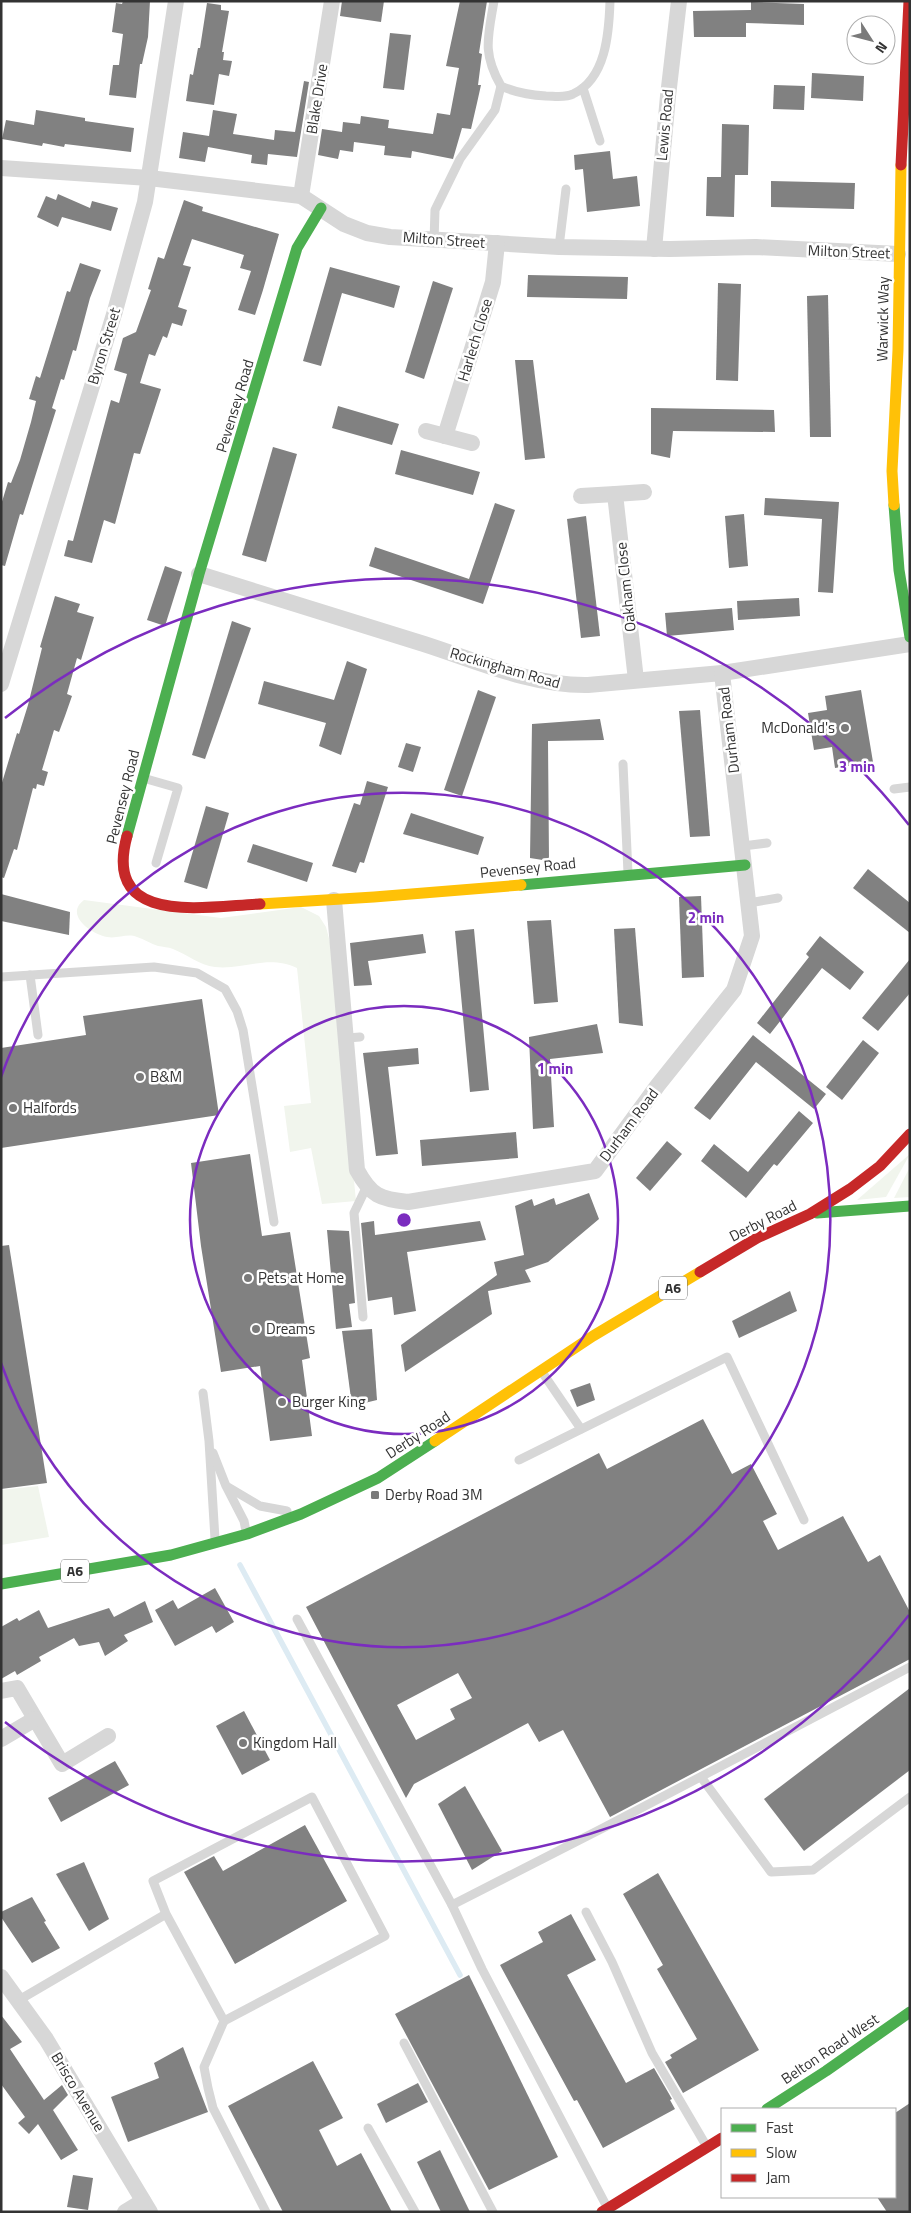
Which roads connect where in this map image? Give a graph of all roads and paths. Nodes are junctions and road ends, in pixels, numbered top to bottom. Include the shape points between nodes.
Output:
1 (176, 1) edge
2 (332, 1) edge
3 (494, 1) edge
4 (610, 1) edge
5 (679, 1) edge
6 (909, 1) edge
7 (501, 86) junction
8 (583, 88) junction
9 (600, 141) dead end
10 (1, 168) edge
11 (149, 178) junction
12 (566, 189) dead end
13 (301, 196) junction
14 (321, 208) junction
15 (434, 241) junction
16 (497, 243) junction
17 (560, 247) junction
18 (654, 249) junction
19 (898, 254) junction
20 (426, 430) dead end
21 (445, 436) junction
22 (472, 443) dead end
23 (644, 492) dead end
24 (615, 494) junction
25 (581, 496) dead end
26 (199, 574) junction
27 (910, 637) edge
28 (910, 644) edge
29 (722, 673) junction
30 (636, 680) junction
31 (1, 684) edge
32 (623, 764) dead end
33 (143, 778) junction
34 (910, 787) edge
35 (894, 789) dead end
36 (768, 843) dead end
37 (743, 846) junction
38 (156, 863) dead end
39 (745, 865) junction
40 (628, 873) junction
41 (778, 898) dead end
42 (334, 900) junction
43 (748, 903) junction
44 (30, 975) junction
45 (1, 977) edge
46 (38, 1035) dead end
47 (910, 1134) edge
48 (366, 1188) junction
49 (910, 1206) edge
50 (810, 1214) junction
51 (274, 1222) dead end
52 (363, 1317) dead end
53 (540, 1370) junction
54 (203, 1393) dead end
55 (581, 1429) junction
56 (209, 1441) junction
57 (519, 1460) dead end
58 (226, 1486) junction
59 (301, 1514) junction
60 (804, 1520) dead end
61 (246, 1534) junction
62 (216, 1542) junction
63 (1, 1584) edge
64 (296, 1619) dead end
65 (910, 1667) edge
66 (1, 1691) edge
67 (35, 1719) junction
68 (108, 1736) dead end
69 (1, 1739) edge
70 (701, 1777) junction
71 (910, 1797) edge
72 (452, 1905) junction
73 (586, 1912) dead end
74 (166, 1914) junction
75 (1, 1977) edge
76 (18, 2000) junction
77 (910, 2012) edge
78 (224, 2021) junction
79 (404, 2043) dead end
80 (770, 2108) edge
81 (368, 2128) dead end
82 (721, 2139) edge
83 (707, 2147) junction
84 (146, 2206) edge
85 (607, 2211) edge
86 (125, 2212) edge
87 (266, 2212) edge
88 (415, 2212) edge
89 (492, 2212) edge

1 - 11 street, Byron Street
2 - 13 street, Blake Drive
3 - 7 lane via 487,41 488,57
4 - 8 lane via 603,57 596,73
5 - 18 street, Lewis Road
6 - 19 main road, Warwick Way
7 - 8 lane via 528,95 557,96 571,96
7 - 15 lane via 495,110 460,158 435,210
8 - 9 lane
10 - 11 street, Milton Street
11 - 13 street, Milton Street
11 - 31 street, Byron Street via 146,202 115,311
12 - 17 lane
13 - 14 street, Milton Street
14 - 15 street, Milton Street via 344,224 367,233
14 - 26 main road, Pevensey Road via 297,248
15 - 16 street, Milton Street
16 - 17 street, Milton Street
16 - 21 street, Harlech Close via 493,282
17 - 18 street, Milton Street
18 - 19 street, Milton Street via 756,247
19 - 27 main road, Warwick Way via 898,350 892,471 899,570
20 - 21 street
21 - 22 street
23 - 24 street
24 - 25 street
24 - 30 street, Oakham Close
26 - 30 street, Rockingham Road via 543,682 566,686
26 - 33 main road, Pevensey Road
28 - 29 street, Rockingham Road
29 - 30 street, Rockingham Road
29 - 37 street, Durham Road
32 - 40 lane
33 - 38 lane via 178,788
33 - 42 main road, Pevensey Road via 123,862 125,875 133,889 149,902 183,907
34 - 35 lane
36 - 37 lane
37 - 39 street, Durham Road
39 - 40 main road, Pevensey Road
39 - 43 street, Durham Road
40 - 42 main road, Pevensey Road
41 - 43 lane
42 - 48 street via 353,1037 357,1170
43 - 48 street, Durham Road via 752,936 734,990 595,1171 408,1202 388,1200
44 - 45 lane
44 - 46 lane
44 - 51 lane via 154,967 197,973 225,989 243,1030
47 - 50 main road, Derby Road / A6 via 880,1166
48 - 52 lane via 354,1213
49 - 50 main road, Derby Road / A6
50 - 53 main road, Derby Road / A6 via 758,1238
53 - 55 lane
53 - 59 main road, Derby Road / A6 via 378,1478
54 - 56 lane
55 - 57 lane
55 - 60 lane via 727,1357
56 - 58 lane
56 - 62 lane
58 - 59 lane via 260,1506
58 - 61 lane via 244,1521
59 - 61 main road, Derby Road / A6
61 - 62 main road, Derby Road / A6
62 - 63 main road, Derby Road / A6 via 171,1555
64 - 72 lane
65 - 70 lane
66 - 67 street via 17,1688
67 - 68 street via 62,1764
67 - 69 street
70 - 71 lane via 771,1872 813,1870
70 - 72 lane
72 - 85 lane
73 - 83 lane via 652,2052
74 - 76 lane
74 - 78 lane
74 - 78 lane via 153,1881 312,1796 385,1936
75 - 76 street, Brisco Avenue
76 - 84 street, Brisco Avenue via 46,2039
77 - 80 main road, Belton Road West
78 - 87 lane via 204,2067 208,2088 213,2108
79 - 89 lane
81 - 88 lane
82 - 83 main road
83 - 85 main road
84 - 86 street

